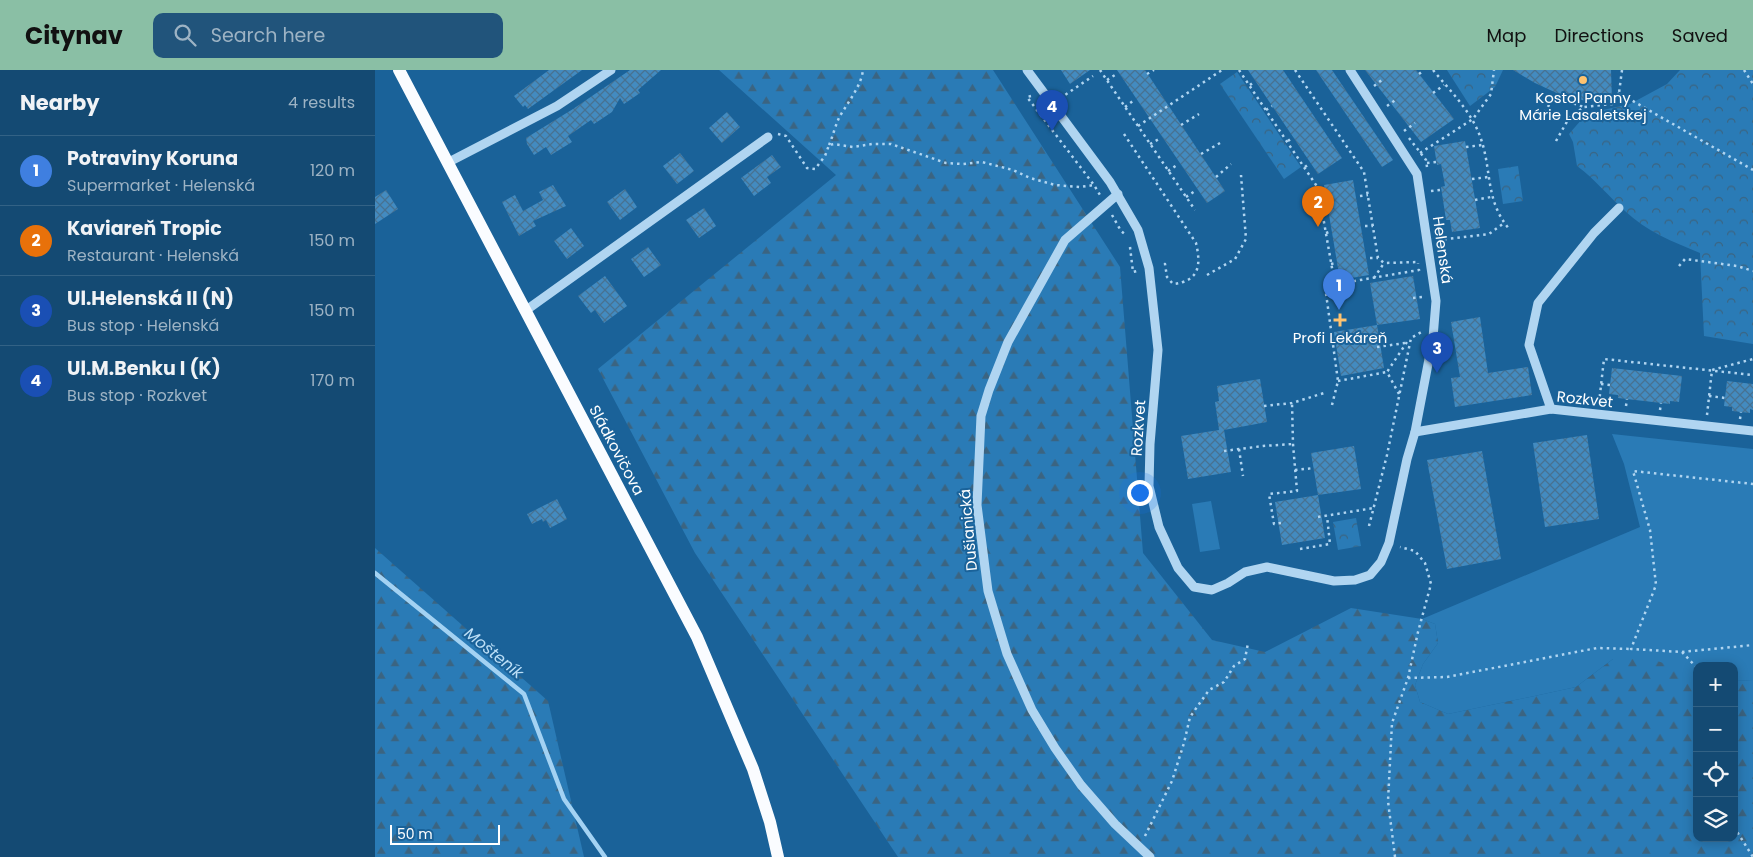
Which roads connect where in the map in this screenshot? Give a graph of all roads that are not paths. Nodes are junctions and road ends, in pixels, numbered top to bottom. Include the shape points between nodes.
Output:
1 (399, 70) edge
2 (611, 70) edge
3 (1027, 70) edge
4 (1350, 70) edge
5 (768, 137) road end
6 (447, 163) junction
7 (1118, 194) junction
8 (1619, 208) dead end
9 (525, 311) junction
10 (1551, 409) junction
11 (1753, 431) edge
12 (1415, 432) junction
13 (1409, 451) joint
14 (778, 857) edge
15 (1150, 857) edge

1 - 6 main road, Sládkovičova
2 - 6 street via 557,106
3 - 7 street, Rozkvet
4 - 12 street, Helenská via 1417,174 1436,316
5 - 9 street
6 - 9 main road, Sládkovičova
7 - 13 street, Rozkvet via 1138,230 1149,268 1158,350 1149,486 1159,527 1178,568 1194,587 1213,590 1245,572 1267,567 1334,581 1370,575 1381,562 1389,543
7 - 15 street, Dušianická via 1065,240 1008,342 981,416 977,505 988,591 1007,654 1032,710 1081,785
8 - 10 street via 1594,232 1538,303 1529,345
9 - 14 main road, Sládkovičova via 697,637 753,769 771,822
10 - 11 street, Rozkvet
10 - 12 street, Rozkvet
12 - 13 street, Helenská

